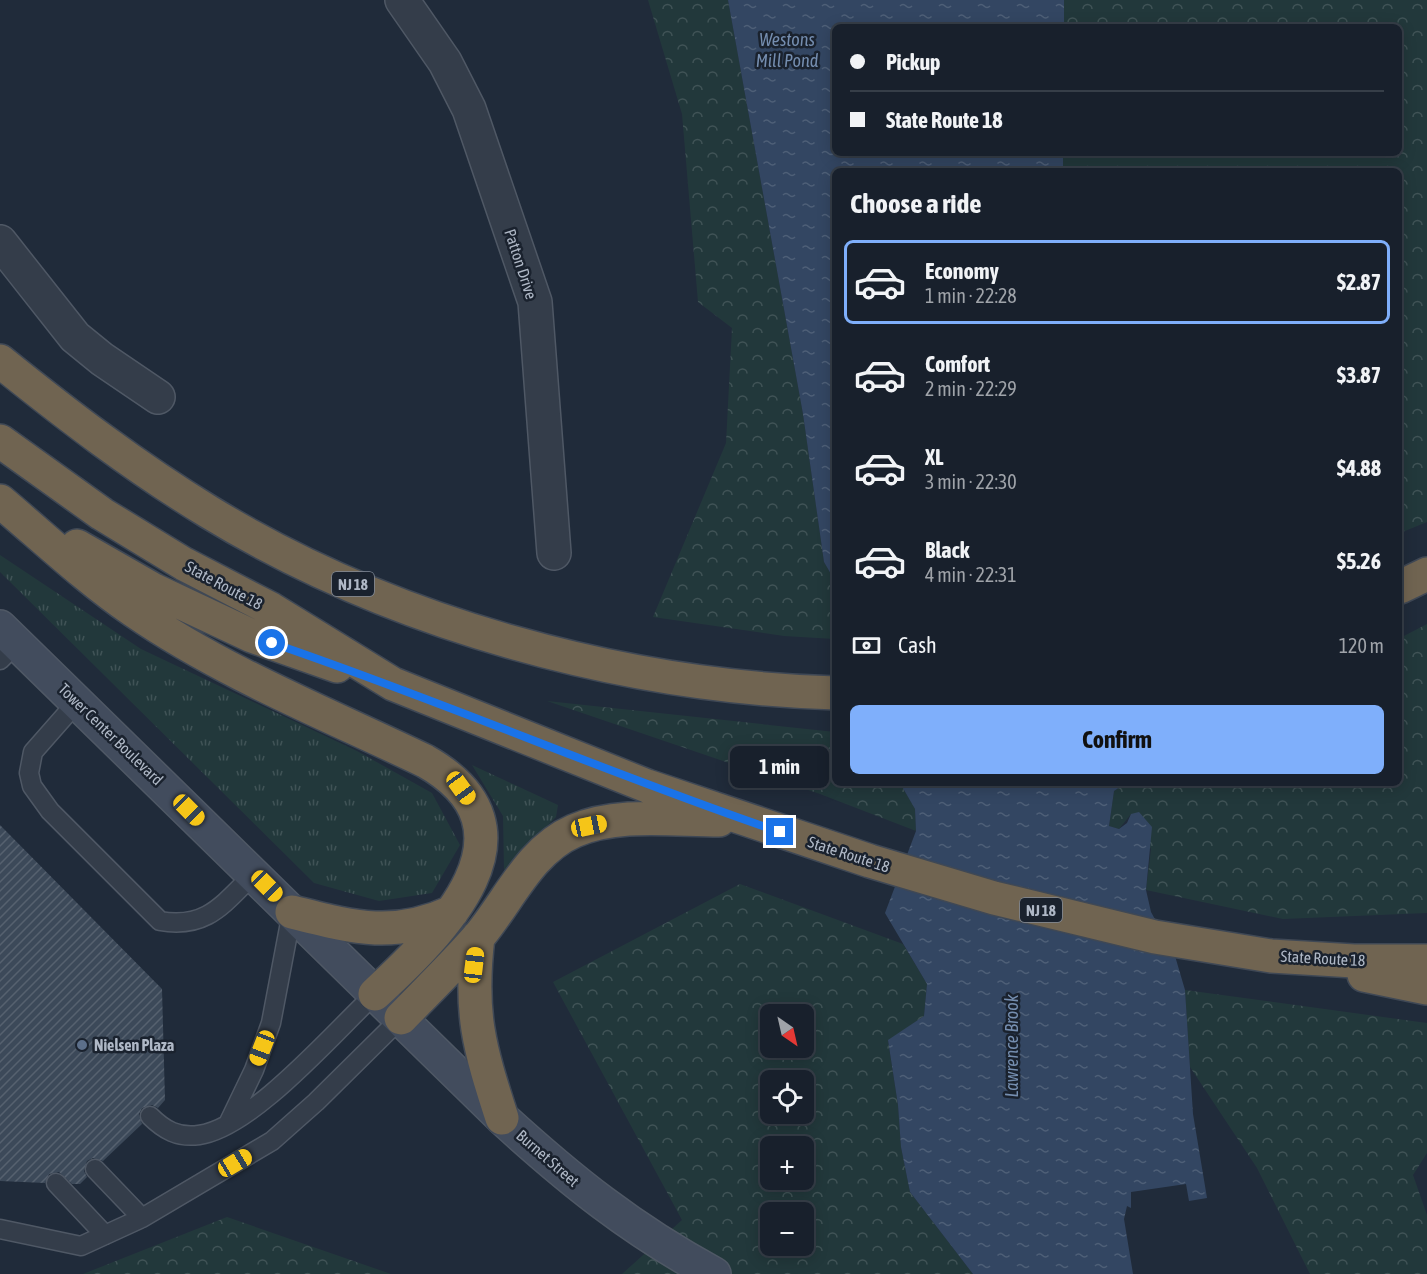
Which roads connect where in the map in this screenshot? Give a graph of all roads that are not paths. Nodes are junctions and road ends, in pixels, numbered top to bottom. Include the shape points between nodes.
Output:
1 (402, 0) edge
2 (0, 242) edge
3 (0, 361) edge
4 (158, 397) dead end
5 (0, 441) edge
6 (0, 501) edge
7 (554, 553) dead end
8 (1427, 574) edge
9 (1402, 586) edge
10 (6, 644) edge
11 (393, 684) junction
12 (832, 693) edge
13 (77, 702) junction
14 (745, 820) junction
15 (254, 874) junction
16 (292, 912) junction
17 (453, 912) junction
18 (478, 937) junction
19 (1271, 956) junction
20 (1427, 961) edge
21 (1427, 988) edge
22 (375, 994) junction
23 (401, 1018) junction
24 (150, 1116) dead end
25 (502, 1118) junction
26 (228, 1124) junction
27 (95, 1169) dead end
28 (56, 1183) dead end
29 (142, 1218) junction
30 (0, 1229) edge
31 (105, 1235) junction
32 (714, 1274) edge

1 - 7 street, Patton Drive via 445,62 469,109 535,302
2 - 4 street via 75,337
3 - 12 highway, NJ 18 via 77,423 166,485 256,538 352,584 496,637 544,650 645,672 758,688
5 - 11 highway, State Route 18 / NJ 18 via 94,508 184,564 271,609
6 - 11 highway via 154,590 252,636
6 - 17 highway via 102,588 163,630 265,686 425,761 451,778 475,811 482,839 472,882
8 - 9 highway
10 - 13 street, Tower Center Boulevard
11 - 14 highway, State Route 18 / NJ 18 via 596,766
13 - 15 street, Tower Center Boulevard
13 - 15 lane via 33,752 29,773 32,786 50,811 160,921 179,924 206,918
14 - 18 highway via 622,820 574,831 539,855
14 - 19 highway, State Route 18 / NJ 18 via 1041,911 1155,938
15 - 16 street, Tower Center Boulevard
16 - 17 highway via 388,928 418,926
16 - 22 street, Tower Center Boulevard
16 - 26 lane via 271,1023
17 - 22 highway via 424,947
18 - 23 highway
18 - 25 highway via 474,1013 482,1057
19 - 20 highway, State Route 18 / NJ 18
19 - 21 highway
22 - 23 street, Tower Center Boulevard
22 - 26 lane via 272,1092
23 - 25 street, Burnet Street
23 - 29 lane via 272,1141
24 - 26 lane via 165,1130 187,1136
25 - 32 street, Burnet Street via 553,1165 629,1224
27 - 29 lane
28 - 31 lane
29 - 31 lane
30 - 31 lane via 81,1246

